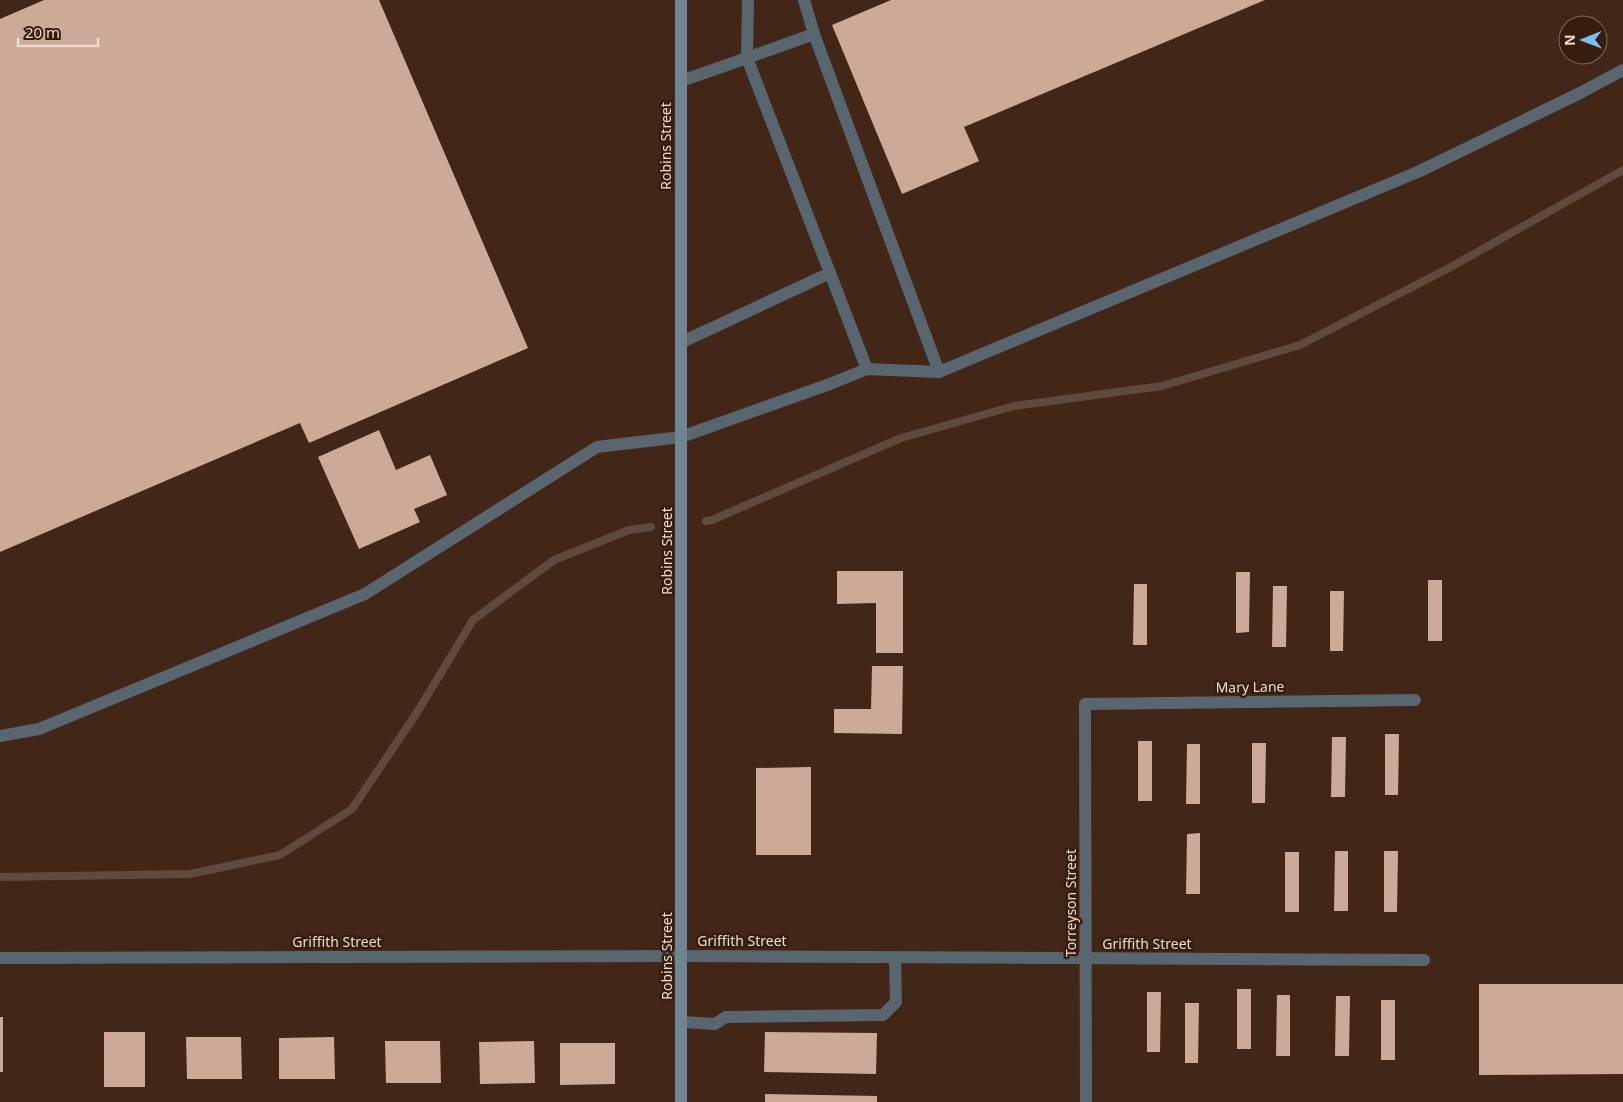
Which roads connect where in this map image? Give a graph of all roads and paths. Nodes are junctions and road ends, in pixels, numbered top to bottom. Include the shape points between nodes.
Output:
1 (681, 0) edge
2 (748, 0) edge
3 (804, 0) edge
4 (814, 34) junction
5 (747, 58) junction
6 (1623, 70) edge
7 (681, 81) junction
8 (830, 273) junction
9 (682, 342) junction
10 (867, 369) junction
11 (939, 372) junction
12 (681, 437) junction
13 (1415, 700) dead end
14 (1085, 704) joint
15 (0, 736) edge
16 (682, 956) junction
17 (895, 957) junction
18 (0, 958) edge
19 (1086, 959) junction
20 (1424, 960) dead end
21 (681, 1022) junction
22 (681, 1102) edge
23 (1086, 1102) edge

1 - 7 street, Robins Street
2 - 5 street
3 - 4 street
4 - 5 street
4 - 11 street
5 - 7 street
5 - 8 street
6 - 11 street via 1420,171
7 - 9 street, Robins Street
8 - 9 street
8 - 10 street
9 - 12 street, Robins Street
10 - 11 street
10 - 12 street
12 - 15 street via 597,447 365,594 39,729
12 - 16 street, Robins Street
13 - 14 street, Mary Lane
14 - 19 street, Torreyson Street
16 - 17 street, Griffith Street
16 - 18 street, Griffith Street
16 - 21 street, Robins Street
17 - 19 street, Griffith Street
17 - 21 street via 896,1002 883,1014 726,1016 715,1024
19 - 20 street, Griffith Street
19 - 23 street, Torreyson Street
21 - 22 street, Robins Street

